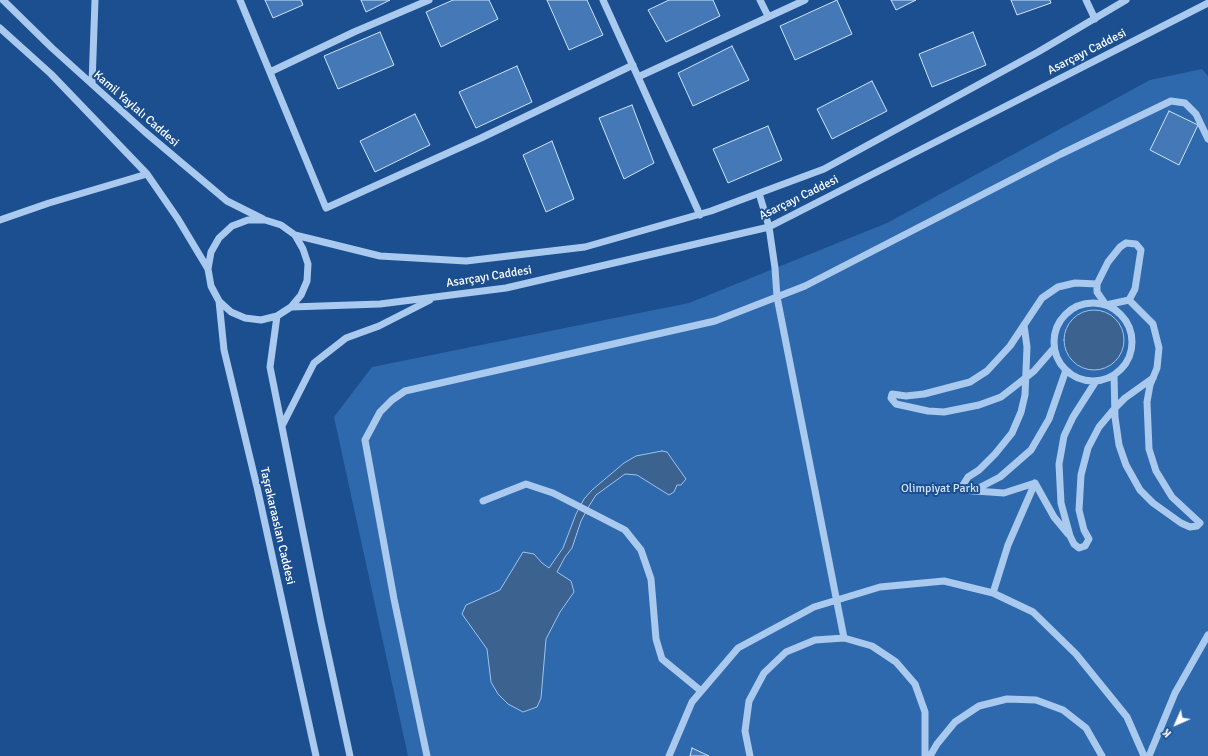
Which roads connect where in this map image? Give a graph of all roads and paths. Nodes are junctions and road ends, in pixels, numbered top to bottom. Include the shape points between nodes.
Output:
1 (3, 0) edge
2 (95, 0) edge
3 (240, 0) edge
4 (429, 0) edge
5 (603, 0) edge
6 (760, 0) edge
7 (805, 0) edge
8 (1086, 0) edge
9 (1126, 0) edge
10 (1208, 3) edge
11 (768, 16) junction
12 (1095, 19) junction
13 (0, 28) edge
14 (633, 65) junction
15 (270, 72) junction
16 (638, 76) junction
17 (92, 84) junction
18 (1208, 139) edge
19 (147, 174) junction
20 (759, 193) junction
21 (700, 214) junction
22 (0, 220) edge
23 (265, 220) junction
24 (769, 227) junction
25 (295, 235) junction
26 (208, 269) junction
27 (1097, 284) junction
28 (435, 297) junction
29 (777, 297) junction
30 (1129, 300) junction
31 (219, 301) junction
32 (1106, 305) junction
33 (291, 307) junction
34 (277, 316) junction
35 (1024, 325) junction
36 (1054, 348) junction
37 (1066, 370) junction
38 (1114, 375) junction
39 (1025, 378) junction
40 (1153, 378) junction
41 (1096, 381) junction
42 (1115, 408) junction
43 (282, 426) junction
44 (1035, 483) junction
45 (973, 490) junction
46 (483, 501) dead end
47 (1070, 536) junction
48 (992, 593) junction
49 (836, 600) junction
50 (1208, 635) edge
51 (844, 638) junction
52 (701, 691) junction
53 (316, 756) edge
54 (350, 756) edge
55 (427, 756) edge
56 (670, 756) edge
57 (750, 756) edge
58 (925, 756) edge
59 (930, 756) edge
60 (1102, 756) edge
61 (1144, 756) edge
62 (1149, 756) edge

1 - 17 street, Kamil Yaylalı Caddesi
2 - 17 street
3 - 15 street
4 - 15 street
5 - 14 street
6 - 11 street
7 - 11 street
8 - 12 street
9 - 12 street, Asarçayı Caddesi
10 - 24 street, Asarçayı Caddesi
11 - 16 street
12 - 20 street, Asarçayı Caddesi via 824,169
13 - 19 street via 51,74
14 - 15 street via 326,208
14 - 16 street
16 - 21 street
17 - 23 street, Kamil Yaylalı Caddesi via 227,201
18 - 29 street via 1196,114 1185,103 1171,101 805,286
19 - 22 street via 49,202
19 - 26 street
20 - 21 street, Asarçayı Caddesi
20 - 24 street
21 - 25 street, Asarçayı Caddesi via 585,247 466,260 380,256
23 - 25 street via 281,225
23 - 26 street via 248,220 232,226 219,238 211,252
24 - 28 street, Asarçayı Caddesi via 506,288
24 - 29 street
25 - 33 street via 308,264 307,281 301,295
26 - 31 street via 210,286
27 - 30 street via 1108,262 1120,247 1126,243 1136,244 1141,250 1135,290
27 - 32 street via 1097,292
27 - 35 street via 1058,287 1042,298
28 - 33 street, Asarçayı Caddesi via 380,304
28 - 43 street via 379,326 346,338 314,363
29 - 49 street
29 - 55 street via 714,320 405,391 380,412 364,440
30 - 32 street
30 - 40 street via 1153,324 1160,348
31 - 34 street via 231,312 245,318 261,320
31 - 53 street, Taşrakaraaslan Caddesi via 224,350
32 - 36 street via 1093,302 1070,309 1055,329
32 - 38 street via 1118,312 1127,322 1132,335 1132,349 1127,362
33 - 34 street
34 - 43 street, Taşrakaraaslan Caddesi via 270,367
35 - 39 street via 1027,347
35 - 39 street via 1010,346 987,371 970,382 924,394 892,394 891,398 896,404 914,409 944,412 960,410 1000,397
36 - 37 street via 1060,364
36 - 39 street
37 - 41 street via 1079,379
37 - 45 street via 1049,419 1031,450 1000,477
38 - 41 street via 1106,380
38 - 42 street
39 - 45 street via 1025,395 1015,426 995,454 968,477 963,485 964,489
40 - 42 street
40 - 42 street via 1147,402 1149,449 1156,471 1172,497 1200,523 1197,526 1190,527 1181,523 1140,490 1126,465 1119,445
41 - 47 street via 1064,436 1059,464 1062,503
42 - 47 street via 1098,427 1088,448 1081,475 1079,510 1089,539 1085,546 1078,548
43 - 54 street, Taşrakaraaslan Caddesi
44 - 45 street via 1004,493
44 - 47 street via 1054,517
44 - 48 street via 1008,546
46 - 52 street via 526,484 553,493 625,530 641,550 651,579 656,639 662,659
48 - 49 street via 944,581 880,587
48 - 61 street via 1033,612 1076,654 1127,717
49 - 51 street
49 - 52 street via 814,607 738,648
50 - 62 street via 1174,694
51 - 57 street via 815,640 786,652 764,673 749,701 745,731
51 - 58 street via 872,646 896,662 915,684 925,712
52 - 56 street via 692,702
59 - 60 street via 955,722 980,706 1007,698 1036,700 1063,710 1086,728

